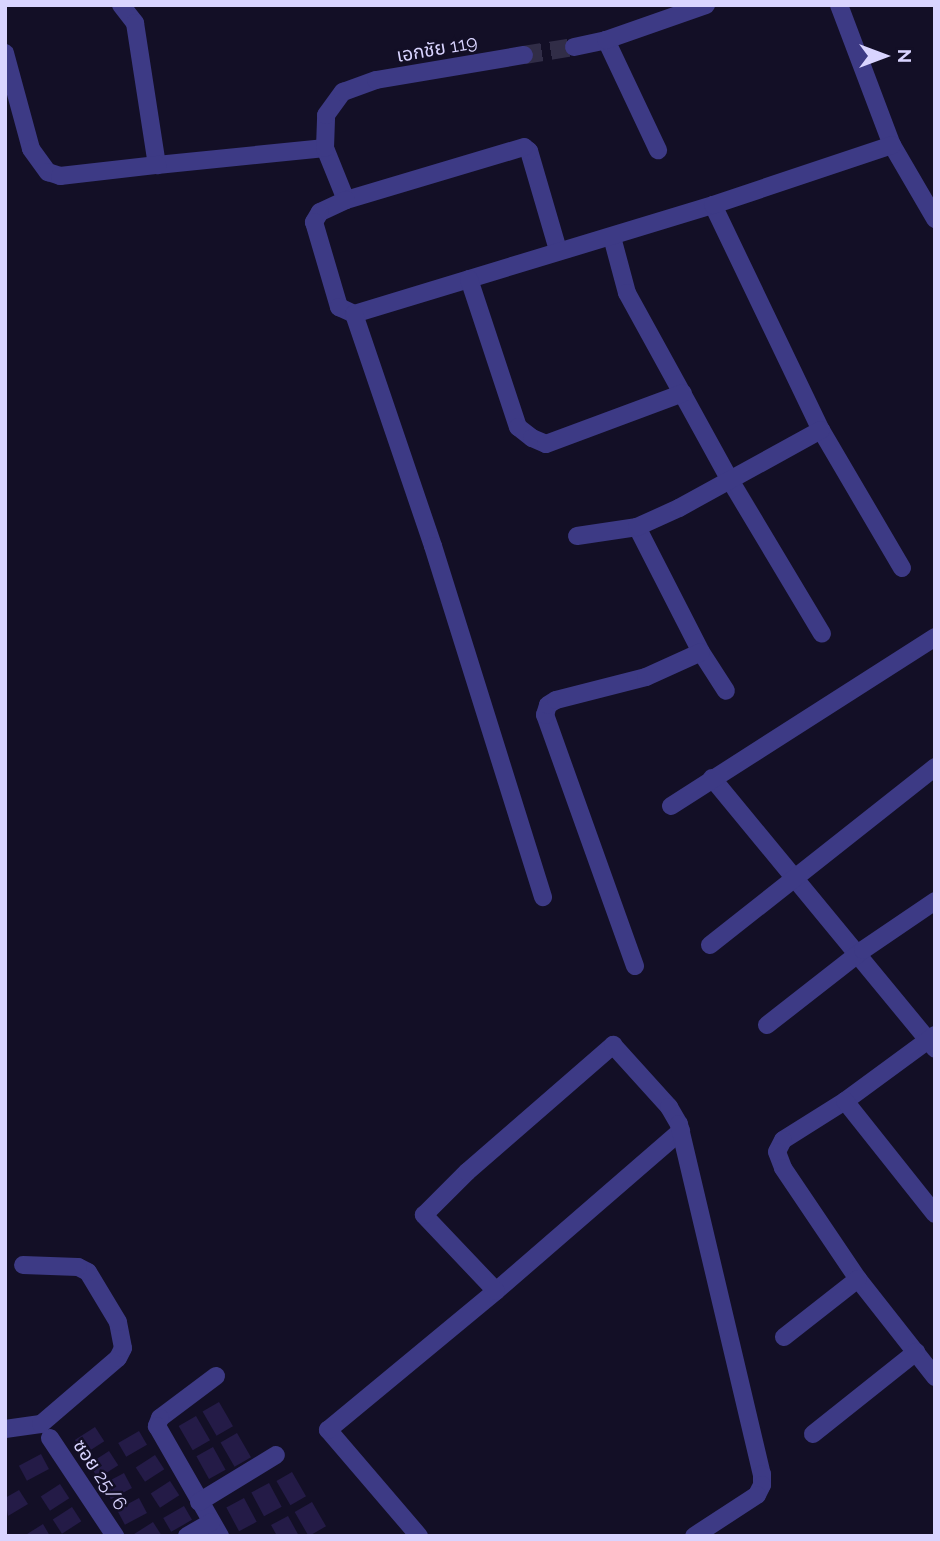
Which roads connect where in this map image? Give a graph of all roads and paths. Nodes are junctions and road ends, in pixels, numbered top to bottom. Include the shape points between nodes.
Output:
1 (121, 5) edge
2 (706, 5) edge
3 (839, 5) edge
4 (606, 40) junction
5 (574, 47) tunnel mouth
6 (5, 53) edge
7 (524, 55) tunnel mouth
8 (892, 145) junction
9 (325, 148) junction
10 (658, 150) dead end
11 (157, 165) junction
12 (346, 200) junction
13 (713, 205) junction
14 (935, 219) edge
15 (612, 237) junction
16 (558, 250) junction
17 (469, 279) junction
18 (354, 314) junction
19 (683, 393) junction
20 (821, 430) junction
21 (730, 480) junction
22 (637, 527) junction
23 (577, 536) dead end
24 (902, 568) dead end
25 (822, 634) dead end
26 (935, 637) edge
27 (701, 652) junction
28 (726, 691) dead end
29 (935, 767) edge
30 (712, 778) junction
31 (671, 806) dead end
32 (792, 877) junction
33 (543, 897) dead end
34 (935, 901) edge
35 (710, 945) dead end
36 (858, 954) junction
37 (635, 966) dead end
38 (767, 1025) dead end
39 (932, 1041) edge
40 (845, 1101) junction
41 (681, 1130) junction
42 (935, 1214) edge
43 (23, 1265) dead end
44 (858, 1279) junction
45 (496, 1291) junction
46 (784, 1337) dead end
47 (916, 1352) junction
48 (216, 1376) dead end
49 (935, 1377) edge
50 (5, 1429) edge
51 (813, 1434) dead end
52 (50, 1438) dead end
53 (276, 1455) dead end
54 (199, 1502) junction
55 (215, 1529) edge
56 (115, 1536) edge
57 (187, 1536) edge
58 (419, 1536) edge
59 (694, 1536) edge

1 - 11 street via 135,23
2 - 4 street
3 - 8 street
4 - 5 street
4 - 10 street
6 - 11 street via 31,149 48,172 60,176
7 - 9 street, เอกชัย 119 via 343,92 326,115
8 - 13 street
8 - 14 street
9 - 11 street
9 - 12 street
12 - 16 street via 524,146
12 - 18 street via 320,212 314,222 339,307
13 - 15 street
13 - 20 street
15 - 16 street
15 - 19 street via 627,293
16 - 17 street
17 - 18 street
17 - 19 street via 518,427 532,438 547,444
18 - 33 street via 433,546
19 - 21 street
20 - 21 street
20 - 24 street
21 - 22 street
21 - 25 street
22 - 23 street
22 - 27 street
26 - 30 street
27 - 28 street
27 - 37 street via 646,677 556,700 545,715
29 - 32 street
30 - 31 street
30 - 32 street
32 - 35 street
32 - 36 street
34 - 36 street
36 - 38 street
36 - 39 street
39 - 40 street
40 - 42 street
40 - 44 street via 783,1140 777,1152 783,1168
41 - 45 street
41 - 45 street via 669,1107 613,1045 424,1215
41 - 59 street via 757,1447 762,1485 757,1495
43 - 50 street via 78,1267 88,1272 118,1322 123,1348 118,1358 41,1424
44 - 46 street
44 - 47 street
45 - 58 street via 328,1430
47 - 49 street
47 - 51 street
48 - 54 street via 160,1418 157,1426
52 - 56 street, ซอย 25/6
53 - 54 street
54 - 55 street
55 - 57 street

